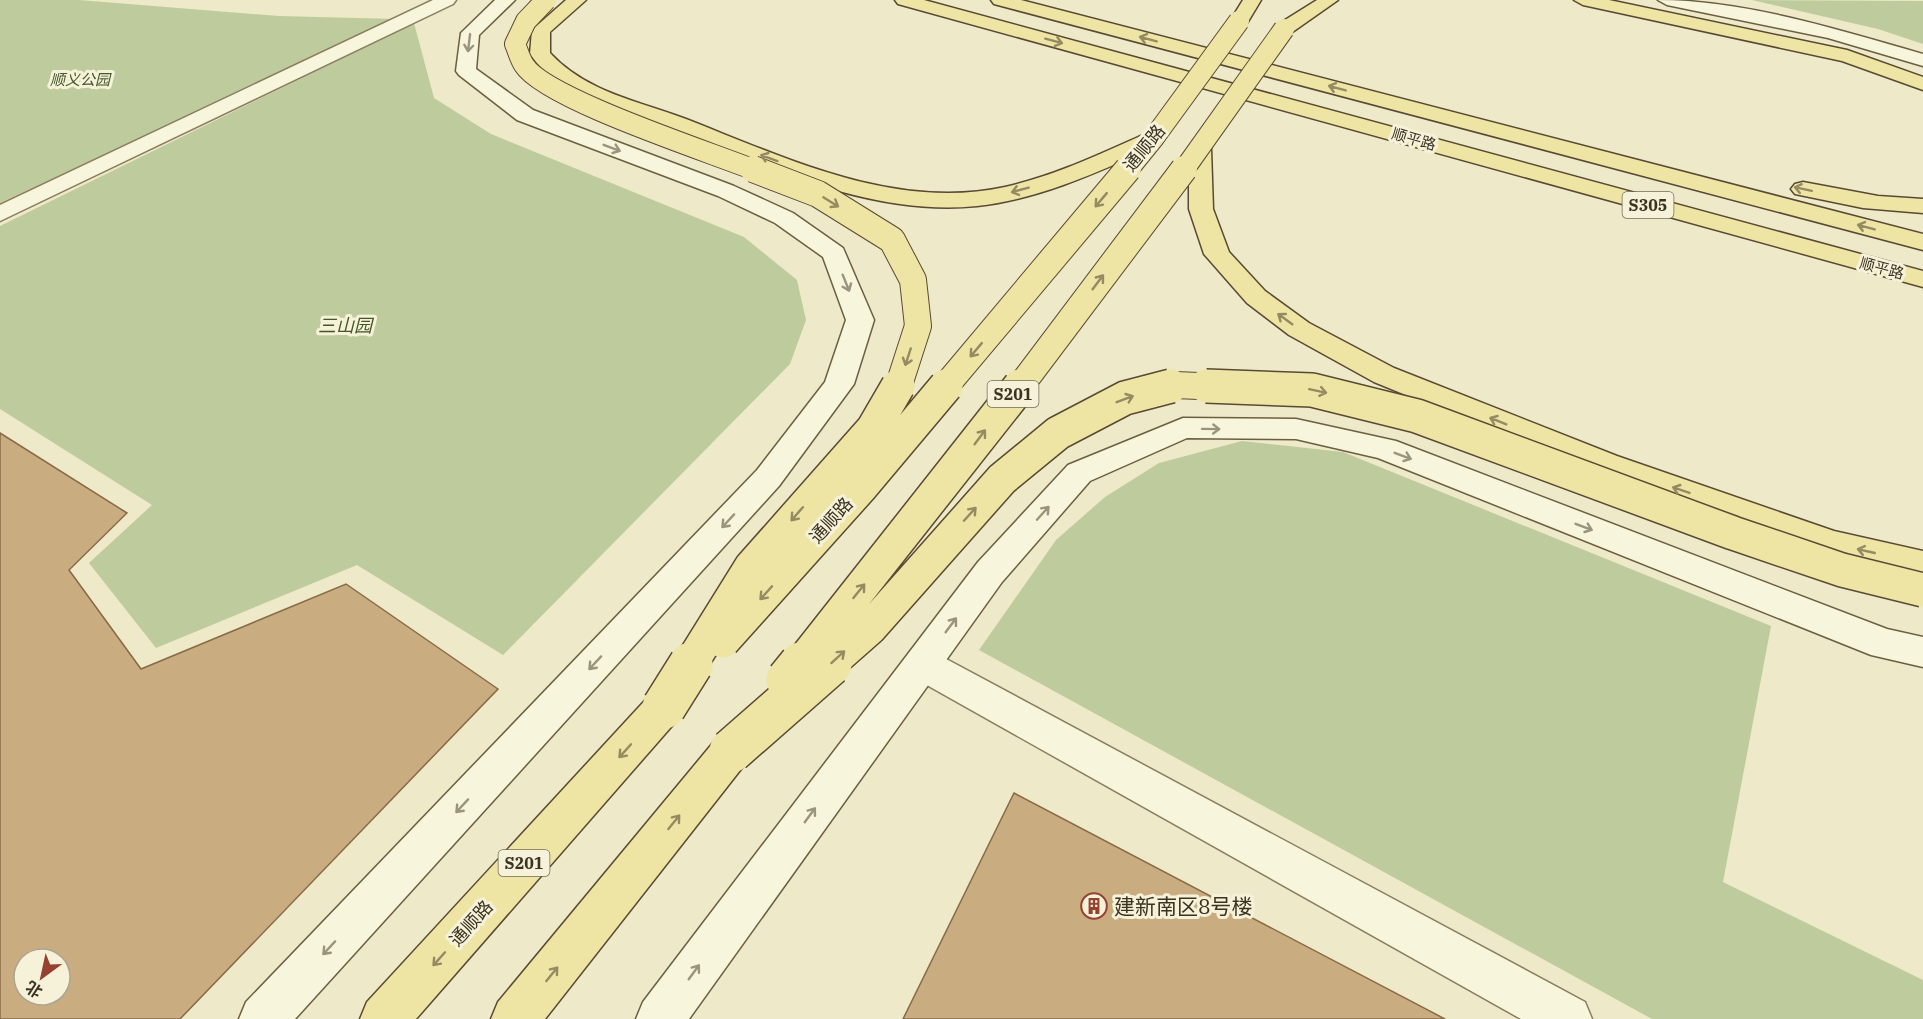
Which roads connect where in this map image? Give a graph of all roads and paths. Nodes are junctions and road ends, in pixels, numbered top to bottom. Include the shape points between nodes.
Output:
1 (447, 0) edge
2 (506, 0) edge
3 (546, 0) edge
4 (577, 0) edge
5 (892, 0) edge
6 (904, 0) edge
7 (1300, 0) edge
8 (1329, 0) edge
9 (1583, 0) edge
10 (1628, 0) edge
11 (1667, 0) edge
12 (1005, 1) edge
13 (1244, 7) edge
14 (953, 14) junction
15 (1284, 29) junction
16 (1923, 60) edge
17 (1923, 73) edge
18 (1923, 84) edge
19 (1393, 103) junction
20 (1153, 139) junction
21 (1432, 144) junction
22 (1200, 149) junction
23 (1923, 206) edge
24 (0, 214) edge
25 (1923, 242) edge
26 (1923, 279) edge
27 (1923, 298) edge
28 (1923, 564) edge
29 (1923, 590) edge
30 (1923, 652) edge
31 (922, 664) junction
32 (664, 707) junction
33 (731, 751) junction
34 (262, 1019) edge
35 (384, 1019) edge
36 (515, 1019) edge
37 (660, 1019) edge
38 (1568, 1019) edge

1 - 24 street
2 -> 34 street via 470,33 466,71 525,115 726,190 784,218 834,253 860,320 839,384 768,478
3 -> 32 main road, bridge via 526,21 515,44 524,66 542,82 582,103 818,194 892,240 913,280 918,326 896,393 873,429 751,567
20 -> 4 main road via 1066,176 1013,192 950,200 882,194 805,171 593,92 559,74 540,54 541,30
5 - 14 main road
6 - 14 main road, 顺平路 / S305
7 - 15 main road, S201
8 - 15 main road
9 - 18 main road via 1847,56
10 - 17 main road via 1819,40
11 - 16 street via 1831,33
19 -> 12 main road, 顺平路 / S305, bridge
13 - 20 main road, 通顺路 / S201, bridge
14 -> 21 main road, 顺平路 / S305, bridge
15 - 22 main road, S201, bridge
23 -> 19 main road via 1844,198
25 -> 19 main road, 顺平路 / S305
20 -> 32 main road, 通顺路 / S201, bridge via 862,486
21 - 26 main road, 顺平路 / S305
21 - 27 main road
28 -> 22 main road via 1831,543 1606,464 1384,375 1299,329 1256,297 1217,254 1201,209
33 -> 22 main road, S201, bridge via 921,513
33 -> 29 main road, bridge via 870,628 1002,479 1058,433 1125,398 1175,385 1312,390 1417,417 1733,533 1842,570
31 -> 30 street via 990,572 1079,473 1184,428 1296,429 1385,449 1884,644
37 -> 31 street
31 - 38 street
32 -> 35 main road, 通顺路 / S201
36 -> 33 main road, S201

